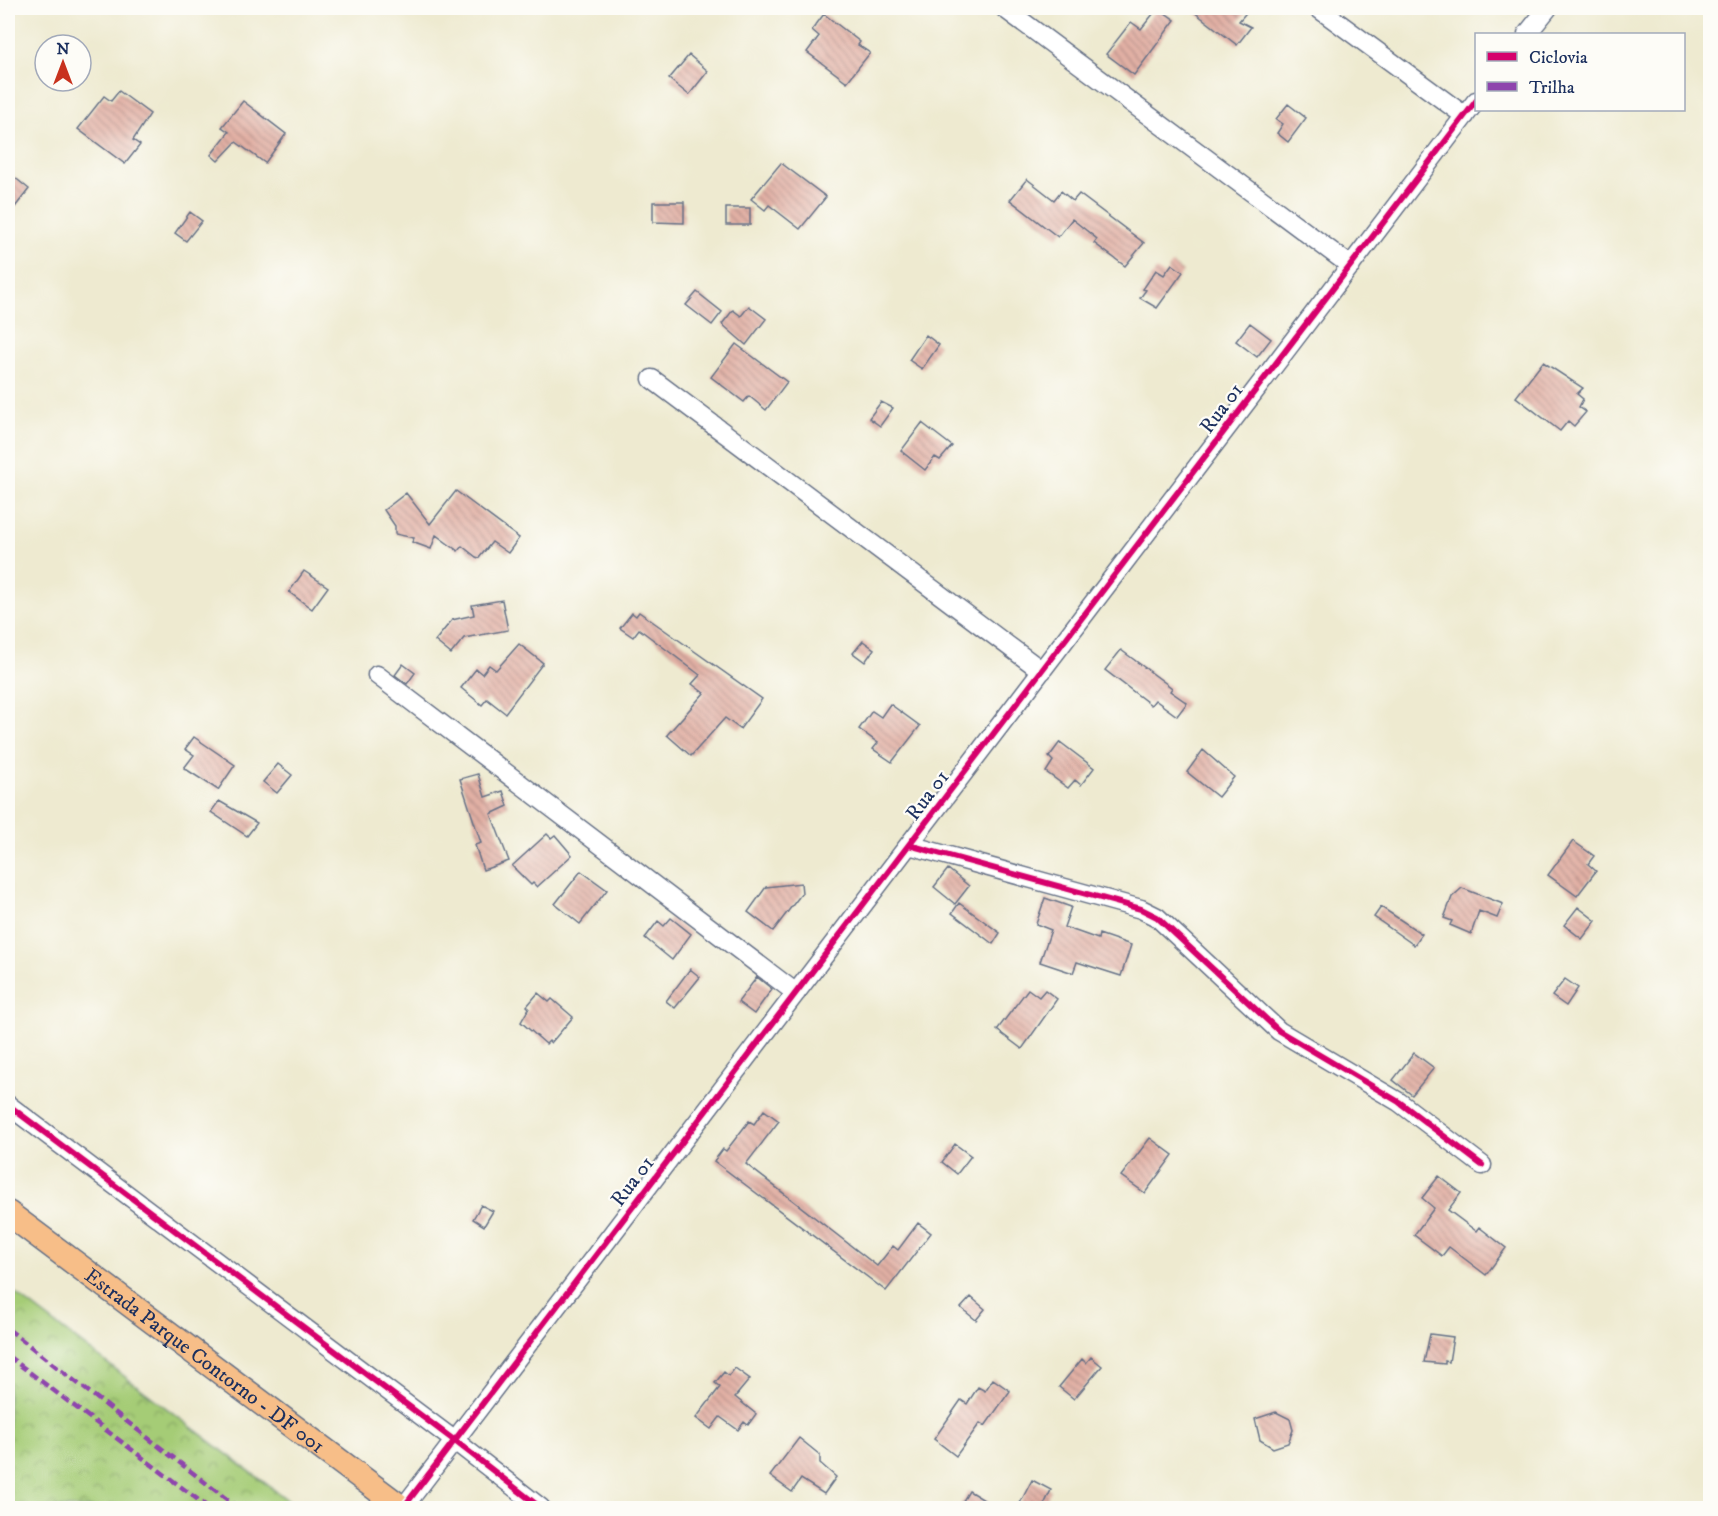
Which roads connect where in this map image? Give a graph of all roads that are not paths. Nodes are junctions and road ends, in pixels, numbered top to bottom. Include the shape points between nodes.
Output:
1 (1004, 8) edge
2 (1318, 8) edge
3 (1548, 8) edge
4 (1528, 33) edge
5 (1475, 102) edge
6 (1465, 116) junction
7 (1351, 266) junction
8 (652, 378) dead end
9 (1042, 671) junction
10 (377, 675) dead end
11 (909, 845) junction
12 (796, 993) junction
13 (8, 1105) edge
14 (1482, 1165) dead end
15 (8, 1213) edge
16 (455, 1441) junction
17 (403, 1509) edge
18 (541, 1509) edge

1 - 7 street
2 - 6 street
3 - 4 street
5 - 6 street, Rua 01
6 - 7 street, Rua 01
7 - 9 street, Rua 01
8 - 9 street
9 - 11 street, Rua 01
10 - 12 street
11 - 12 street, Rua 01
11 - 14 street via 1141,909 1157,917 1279,1030 1400,1102
12 - 16 street, Rua 01
13 - 16 street
15 - 17 main road, Estrada Parque Contorno - DF 001
16 - 17 street, Rua 01
16 - 18 street

